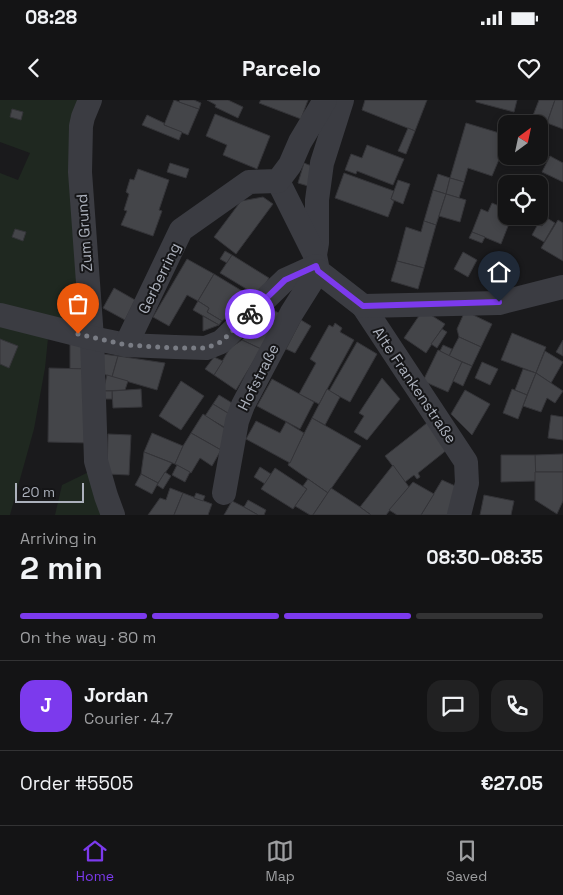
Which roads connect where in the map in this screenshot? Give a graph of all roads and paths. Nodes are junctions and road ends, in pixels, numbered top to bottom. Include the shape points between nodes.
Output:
1 (90, 100) edge
2 (325, 100) edge
3 (342, 100) edge
4 (278, 181) junction
5 (316, 264) junction
6 (563, 287) edge
7 (363, 306) junction
8 (0, 315) edge
9 (92, 338) junction
10 (126, 345) junction
11 (224, 493) dead end
12 (112, 515) edge
13 (459, 515) edge

1 - 9 street, Zum Grund via 81,126 80,172
2 - 4 street via 290,166
3 - 5 street via 322,163 317,200
4 - 5 street
4 - 10 street, Gerberring via 249,182 182,230
5 - 7 street, Alte Frankenstraße
5 - 10 street via 285,280 221,342 206,348
5 - 11 street, Hofstraße via 242,405
6 - 7 street via 499,302
7 - 13 street, Alte Frankenstraße via 466,462 467,483
8 - 9 street
9 - 10 street
9 - 12 street, Zum Grund via 96,461

